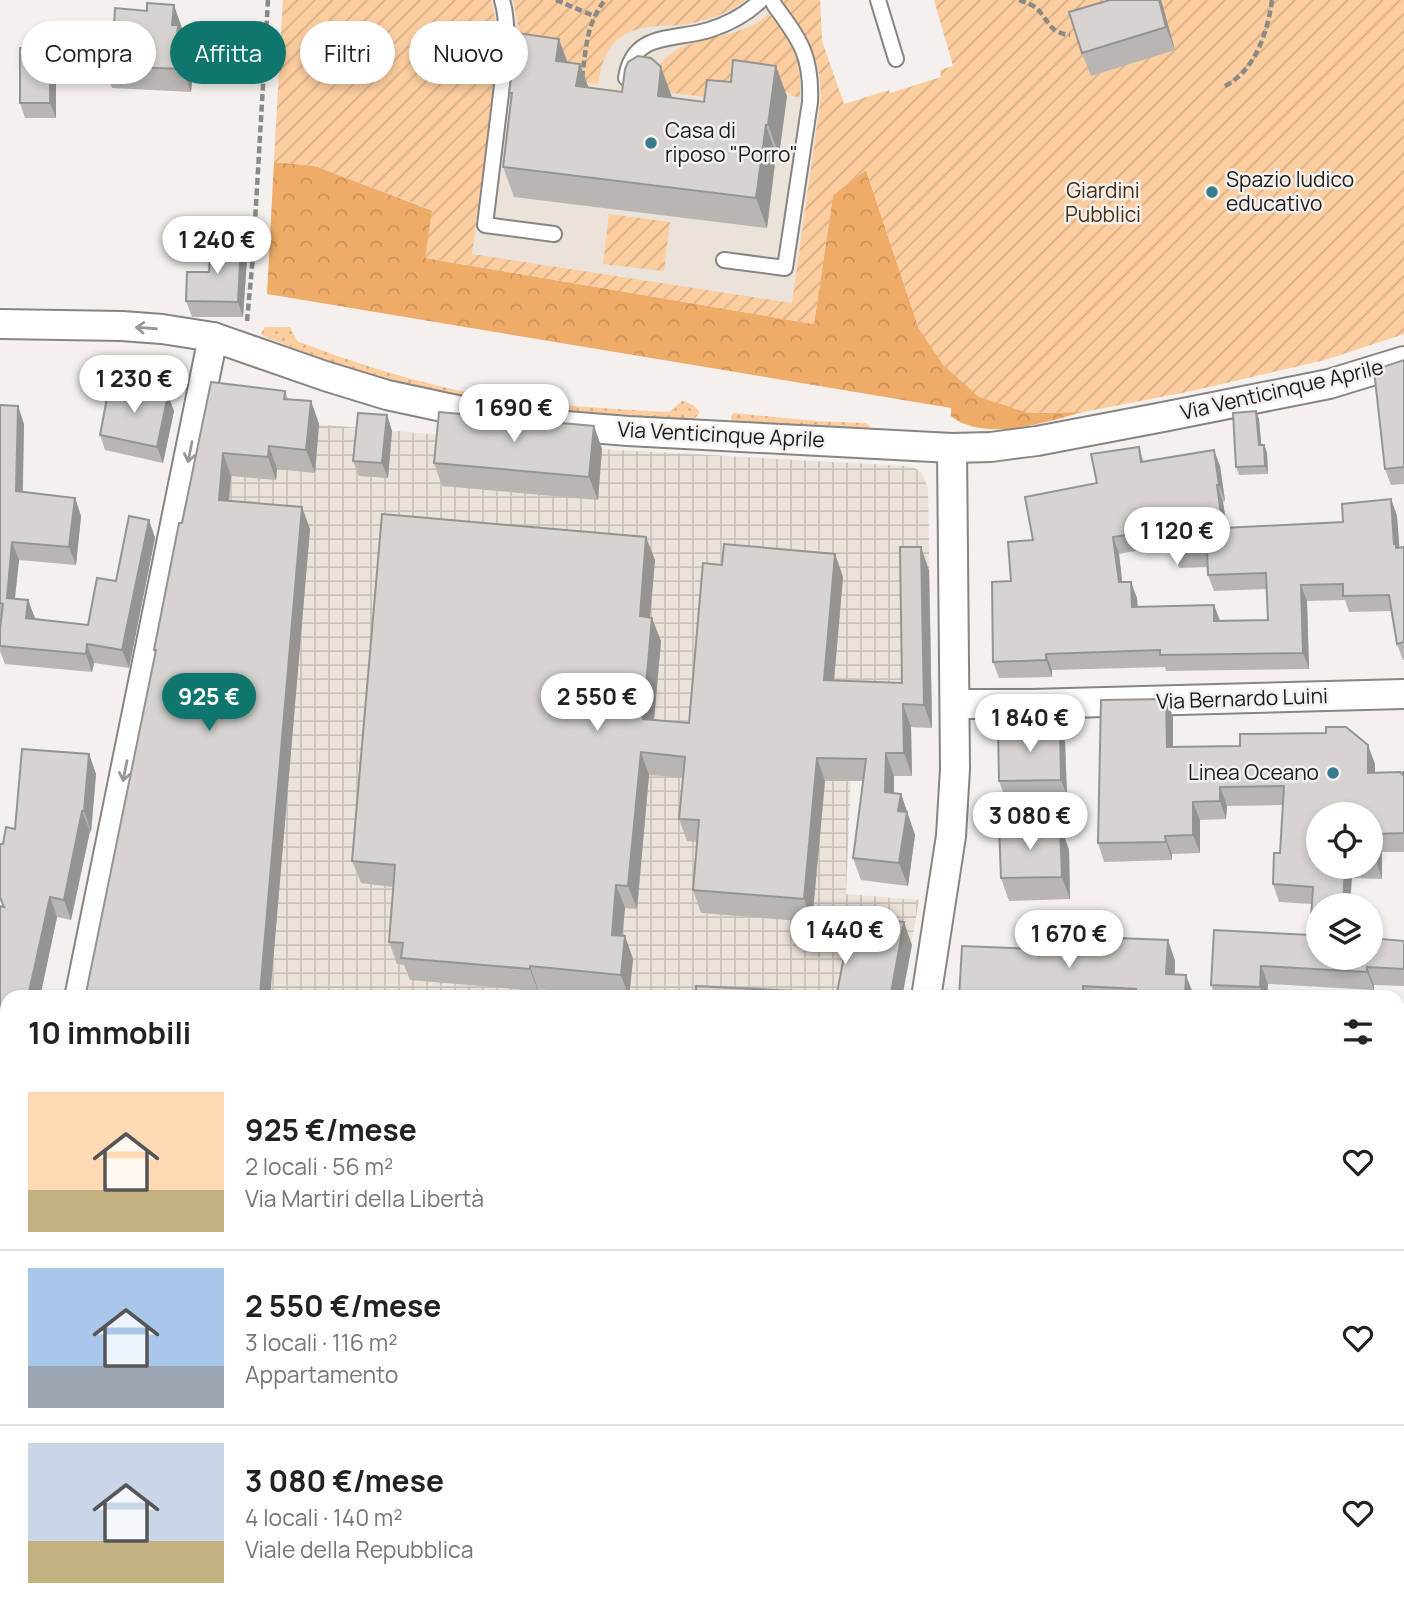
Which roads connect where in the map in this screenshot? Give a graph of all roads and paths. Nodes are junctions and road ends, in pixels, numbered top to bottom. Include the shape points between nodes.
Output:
1 (268, 0) edge
2 (502, 0) edge
3 (556, 0) edge
4 (605, 0) edge
5 (761, 0) edge
6 (772, 0) edge
7 (877, 0) edge
8 (1019, 0) edge
9 (1272, 0) edge
10 (594, 16) junction
11 (1069, 35) edge
12 (896, 59) dead end
13 (582, 82) edge
14 (1225, 86) dead end
15 (624, 97) edge
16 (554, 234) dead end
17 (724, 260) dead end
18 (0, 324) edge
19 (213, 337) junction
20 (241, 345) junction
21 (1404, 361) edge
22 (951, 448) junction
23 (1404, 694) edge
24 (955, 704) junction
25 (81, 990) edge
26 (927, 990) edge

1 - 20 path via 253,256
2 - 16 lane via 507,38 485,225
3 - 10 path
4 - 10 path
5 - 15 lane via 734,20 708,31 641,47 627,71
6 - 17 lane via 799,39 811,84 785,268
7 - 12 lane
8 - 11 path via 1036,8 1053,29
9 - 14 path via 1251,61
10 - 13 path
19 -> 18 street, Via Venticinque Aprile via 122,326
19 - 20 street, Via Venticinque Aprile
19 -> 25 street
20 - 22 street, Via Venticinque Aprile via 387,395 541,424
21 - 22 street, Via Venticinque Aprile via 1329,384 1150,419 1014,444
22 - 24 street
23 - 24 street, Via Bernardo Luini
24 - 26 street via 951,836

